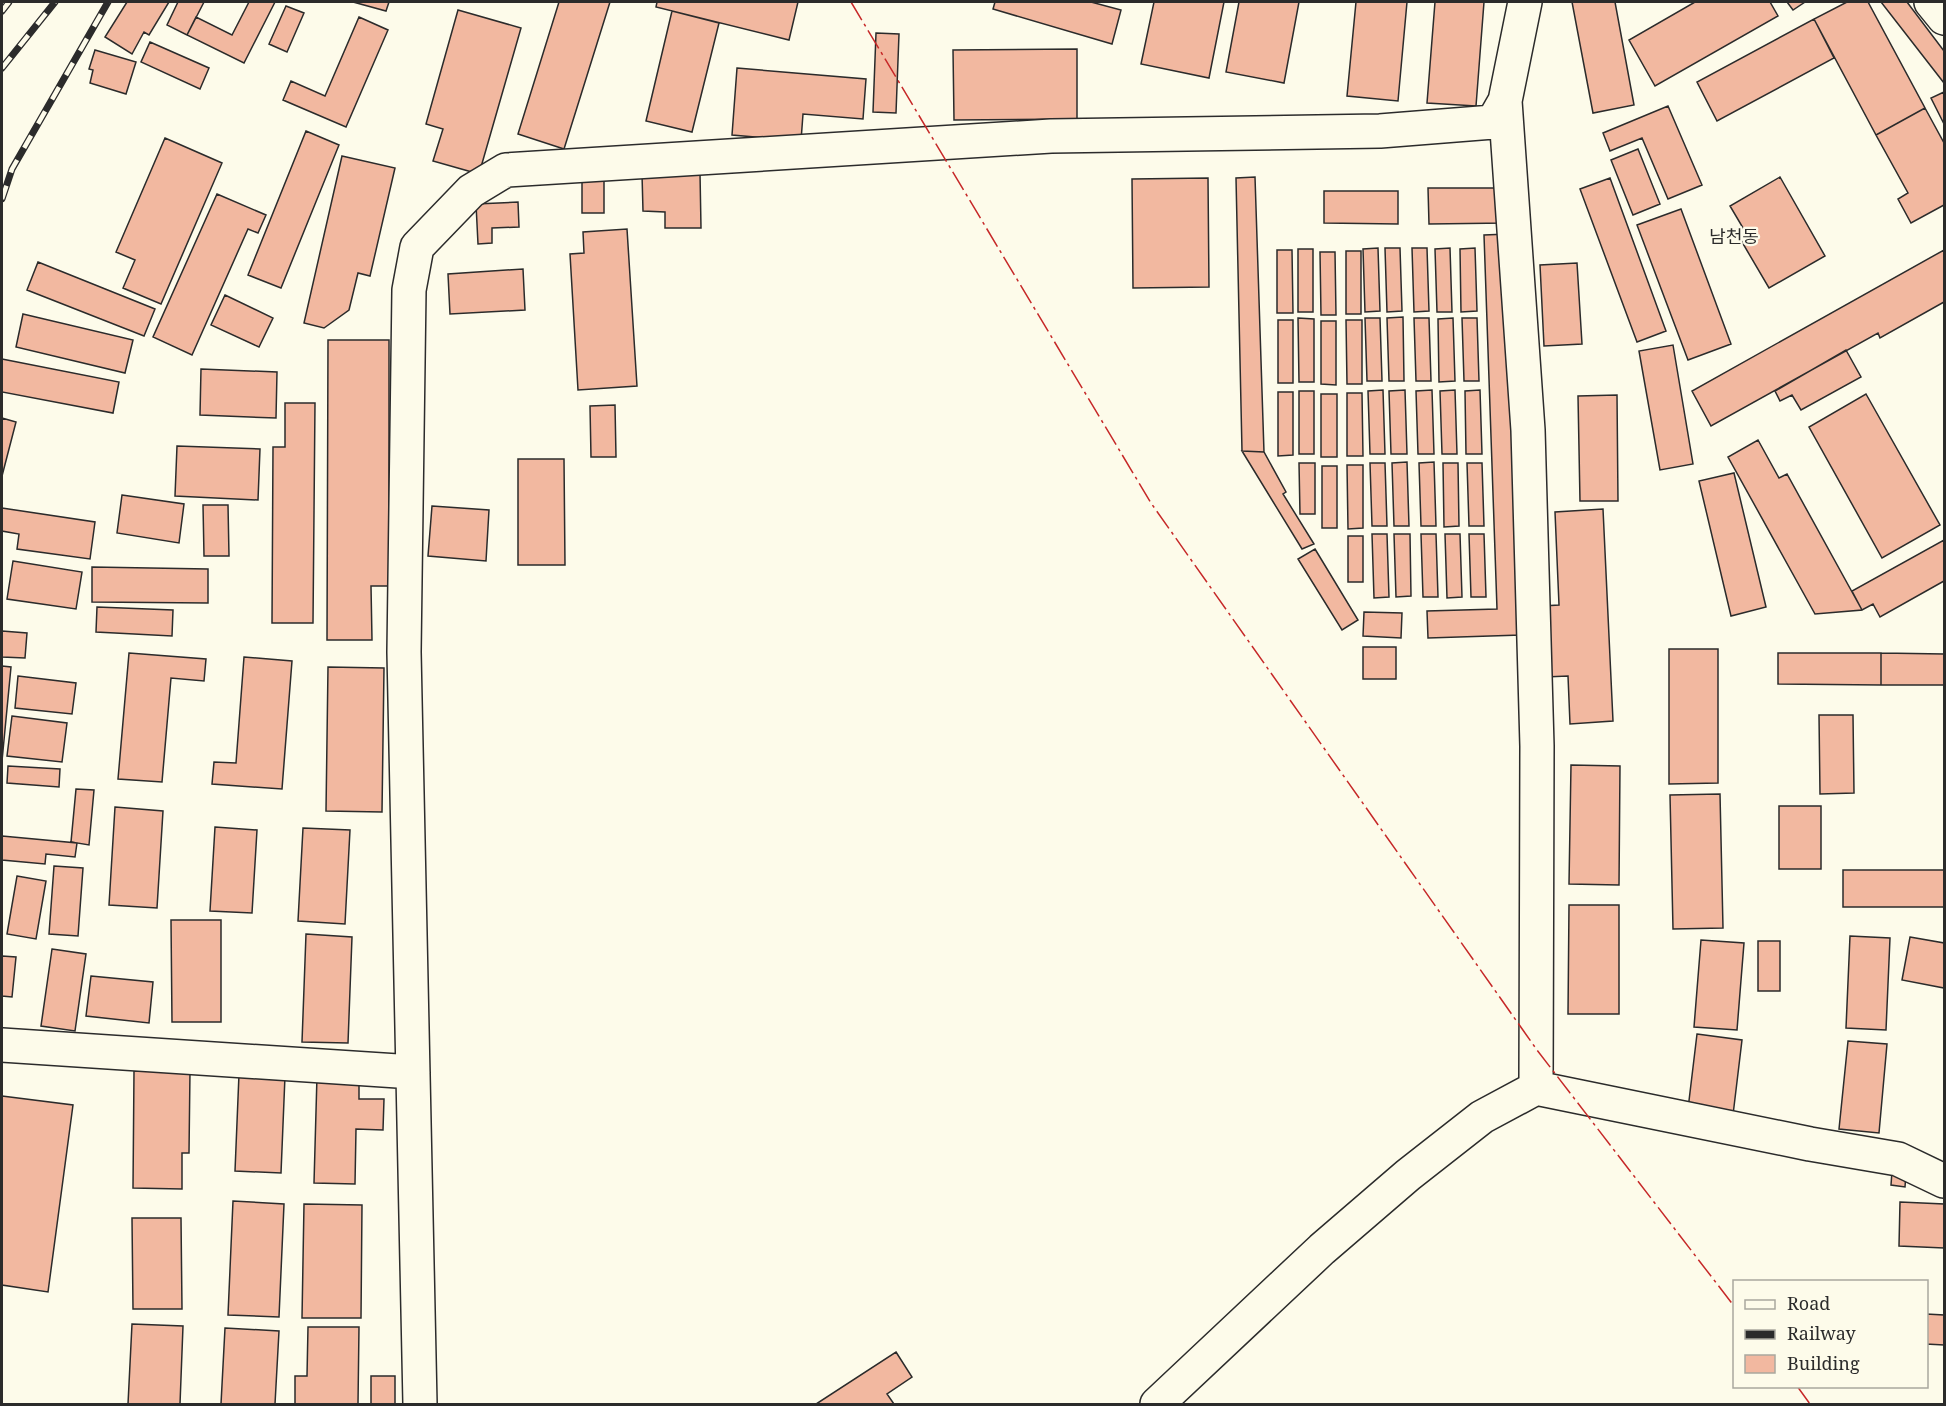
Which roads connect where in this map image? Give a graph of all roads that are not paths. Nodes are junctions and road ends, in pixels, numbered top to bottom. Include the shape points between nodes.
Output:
1 (1525, 2) edge
2 (1931, 2) edge
3 (1944, 18) edge
4 (1505, 101) junction
5 (2, 1046) edge
6 (413, 1072) junction
7 (1536, 1088) junction
8 (1944, 1181) edge
9 (420, 1404) edge
10 (1157, 1404) edge

1 - 4 street
2 - 3 street
4 - 6 street via 1493,122 1380,131 1051,136 506,170 471,191 417,247 409,290 404,652
4 - 7 street via 1528,430 1537,746
5 - 6 street
6 - 9 street
7 - 8 street via 1898,1159
7 - 10 street via 1482,1117 1408,1175 1322,1249

